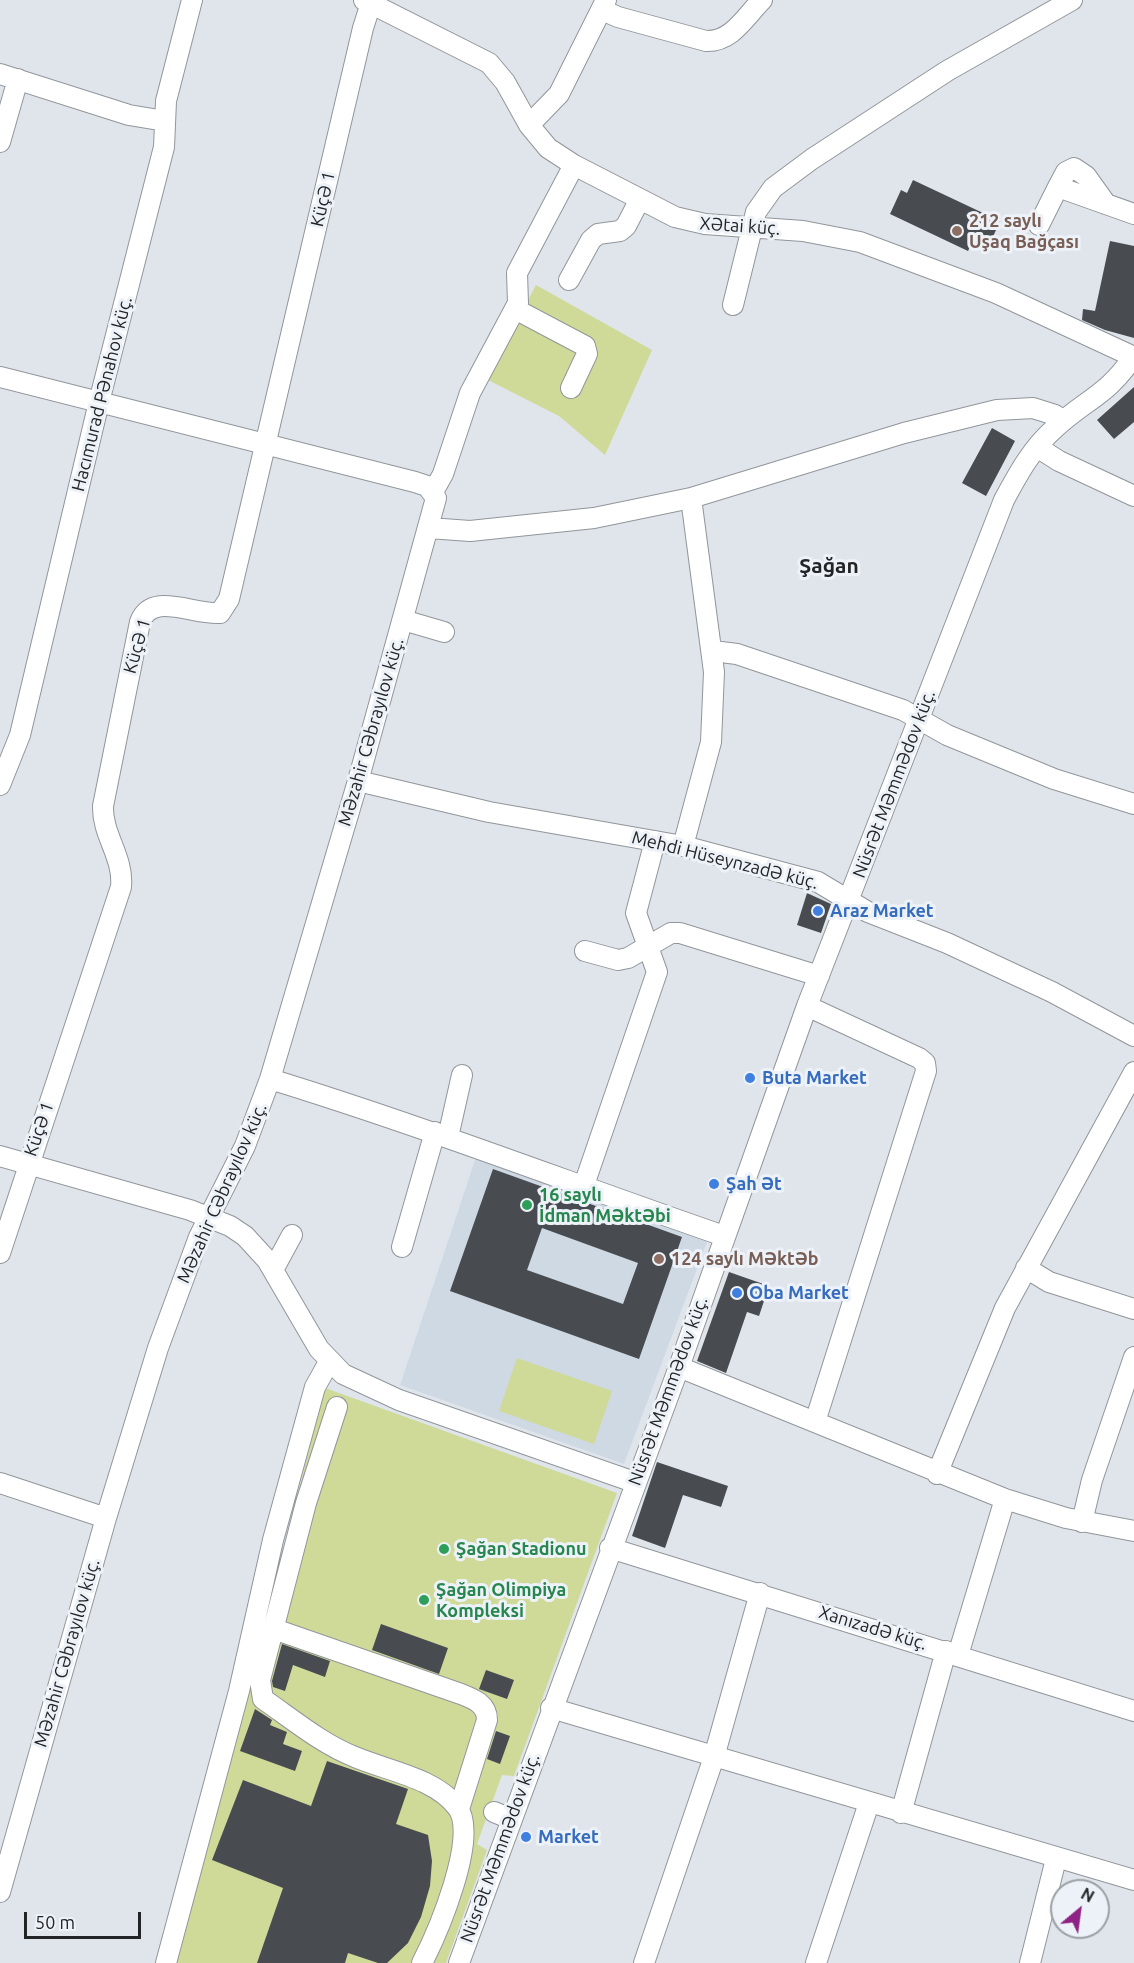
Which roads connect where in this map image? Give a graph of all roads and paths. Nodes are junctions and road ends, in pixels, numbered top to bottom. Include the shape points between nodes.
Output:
1 (192, 0) edge
2 (762, 0) edge
3 (1072, 0) edge
4 (368, 2) edge
5 (604, 5) edge
6 (9, 76) edge
7 (165, 121) junction
8 (529, 125) junction
9 (0, 142) edge
10 (574, 165) junction
11 (640, 199) junction
12 (1134, 214) edge
13 (1039, 225) dead end
14 (752, 226) junction
15 (569, 280) dead end
16 (733, 304) dead end
17 (515, 309) junction
18 (1134, 357) edge
19 (0, 377) edge
20 (571, 388) dead end
21 (99, 402) junction
22 (1063, 421) junction
23 (264, 446) junction
24 (1037, 447) junction
25 (433, 492) junction
26 (1134, 496) edge
27 (691, 498) junction
28 (429, 528) junction
29 (403, 620) junction
30 (444, 632) dead end
31 (713, 651) junction
32 (919, 718) junction
33 (358, 781) junction
34 (0, 785) edge
35 (1134, 804) edge
36 (655, 841) junction
37 (683, 846) junction
38 (850, 901) junction
39 (648, 945) junction
40 (585, 951) dead end
41 (819, 976) junction
42 (807, 1006) junction
43 (1134, 1036) edge
44 (1134, 1072) edge
45 (462, 1075) dead end
46 (270, 1079) junction
47 (442, 1135) junction
48 (0, 1156) edge
49 (28, 1164) junction
50 (583, 1188) junction
51 (208, 1215) junction
52 (292, 1235) dead end
53 (724, 1236) junction
54 (402, 1247) dead end
55 (0, 1253) edge
56 (1026, 1268) junction
57 (273, 1270) junction
58 (1134, 1309) edge
59 (1134, 1357) edge
60 (329, 1362) junction
61 (678, 1367) junction
62 (337, 1407) dead end
63 (815, 1422) junction
64 (937, 1474) junction
65 (634, 1482) junction
66 (0, 1483) edge
67 (1005, 1499) junction
68 (106, 1518) junction
69 (1083, 1522) junction
70 (1134, 1531) edge
71 (610, 1548) junction
72 (760, 1593) junction
73 (274, 1629) junction
74 (952, 1653) junction
75 (551, 1708) junction
76 (1134, 1710) edge
77 (714, 1757) junction
78 (869, 1803) junction
79 (459, 1809) junction
80 (900, 1812) junction
81 (1056, 1859) junction
82 (1134, 1880) edge
83 (0, 1892) edge
84 (445, 1915) junction
85 (472, 1925) junction
86 (166, 1963) edge
87 (422, 1963) edge
88 (459, 1963) edge
89 (644, 1963) edge
90 (816, 1963) edge
91 (1030, 1963) edge

1 - 7 street, Hacımurad Pənahov küç. via 166,100
2 - 5 street via 727,38 717,42 633,21
3 - 14 street via 947,71 812,159 773,188
4 - 8 street, Xətai küç. via 489,63 505,82
4 - 23 street, Küçə 1
5 - 8 street via 559,94
6 - 7 street via 129,115
6 - 9 street
7 - 21 street, Hacımurad Pənahov küç. via 164,147
8 - 10 street, Xətai küç. via 548,148
10 - 11 street, Xətai küç.
10 - 17 street via 517,273
11 - 14 street, Xətai küç. via 688,222
11 - 15 street via 620,231 598,234 591,240
12 - 13 street via 1058,187
14 - 16 street
14 - 18 street, Xətai küç. via 834,236 886,250 1013,300
17 - 20 street via 585,346 587,354
17 - 25 street via 470,393 444,474
18 - 22 street, Nüsrət Məmmədov küç. via 1116,382
19 - 21 street
21 - 23 street
21 - 34 street, Hacımurad Pənahov küç. via 20,735
22 - 24 street, Nüsrət Məmmədov küç.
22 - 27 street via 1033,408 959,418
23 - 25 street via 415,482
23 - 49 street, Küçə 1 via 225,607 220,613 210,614 160,605 143,613 140,622 103,806 103,820 123,872 121,887
24 - 26 street
24 - 32 street, Nüsrət Məmmədov küç. via 1004,500
25 - 28 street, Məzahir Cəbrayılov küç. via 436,498
27 - 28 street via 594,518 470,531
27 - 31 street
28 - 29 street, Məzahir Cəbrayılov küç.
29 - 30 street
29 - 33 street, Məzahir Cəbrayılov küç.
31 - 32 street via 737,654
31 - 37 street via 711,742
32 - 35 street via 947,735 1054,778
32 - 38 street, Nüsrət Məmmədov küç.
33 - 36 street, Mehdi Hüseynzadə küç. via 489,812
33 - 46 street, Məzahir Cəbrayılov küç.
36 - 37 street, Mehdi Hüseynzadə küç.
36 - 39 street via 636,913
37 - 38 street, Mehdi Hüseynzadə küç. via 818,882
38 - 41 street, Nüsrət Məmmədov küç.
38 - 43 street, Mehdi Hüseynzadə küç. via 1052,992
39 - 40 street via 618,960
39 - 41 street via 671,933 680,933
39 - 50 street via 656,962 656,979
41 - 42 street, Nüsrət Məmmədov küç.
42 - 53 street, Nüsrət Məmmədov küç.
42 - 63 street via 919,1058 926,1071
44 - 56 street
45 - 47 street
46 - 47 street
46 - 51 street, Məzahir Cəbrayılov küç. via 245,1146
47 - 50 street
47 - 54 street
48 - 49 street
49 - 51 street
49 - 55 street, Küçə 1
50 - 53 street
51 - 57 street via 245,1236
51 - 68 street, Məzahir Cəbrayılov küç. via 158,1348
52 - 57 street
53 - 61 street, Nüsrət Məmmədov küç.
56 - 58 street via 1049,1282
56 - 64 street
57 - 60 street
59 - 69 street via 1092,1480
60 - 65 street via 362,1385 399,1400
60 - 86 street via 315,1387 273,1540 239,1691
61 - 63 street
61 - 65 street, Nüsrət Məmmədov küç.
62 - 73 street via 306,1503
63 - 64 street
64 - 67 street
65 - 71 street, Nüsrət Məmmədov küç.
66 - 68 street
67 - 69 street
67 - 74 street
68 - 83 street, Məzahir Cəbrayılov küç.
69 - 70 street
71 - 72 street, Xanızadə küç.
71 - 75 street, Nüsrət Məmmədov küç.
72 - 74 street, Xanızadə küç.
72 - 77 street
73 - 79 street via 260,1680 263,1699 342,1751 424,1784
73 - 79 street via 461,1694 484,1707 487,1720
74 - 76 street, Xanızadə küç.
74 - 80 street
75 - 77 street
75 - 85 street, Nüsrət Məmmədov küç. via 502,1815
77 - 78 street
77 - 89 street
78 - 80 street
78 - 90 street
79 - 84 street via 462,1842
80 - 81 street
81 - 82 street
81 - 91 street
84 - 85 street
84 - 87 street
85 - 88 street, Nüsrət Məmmədov küç.

